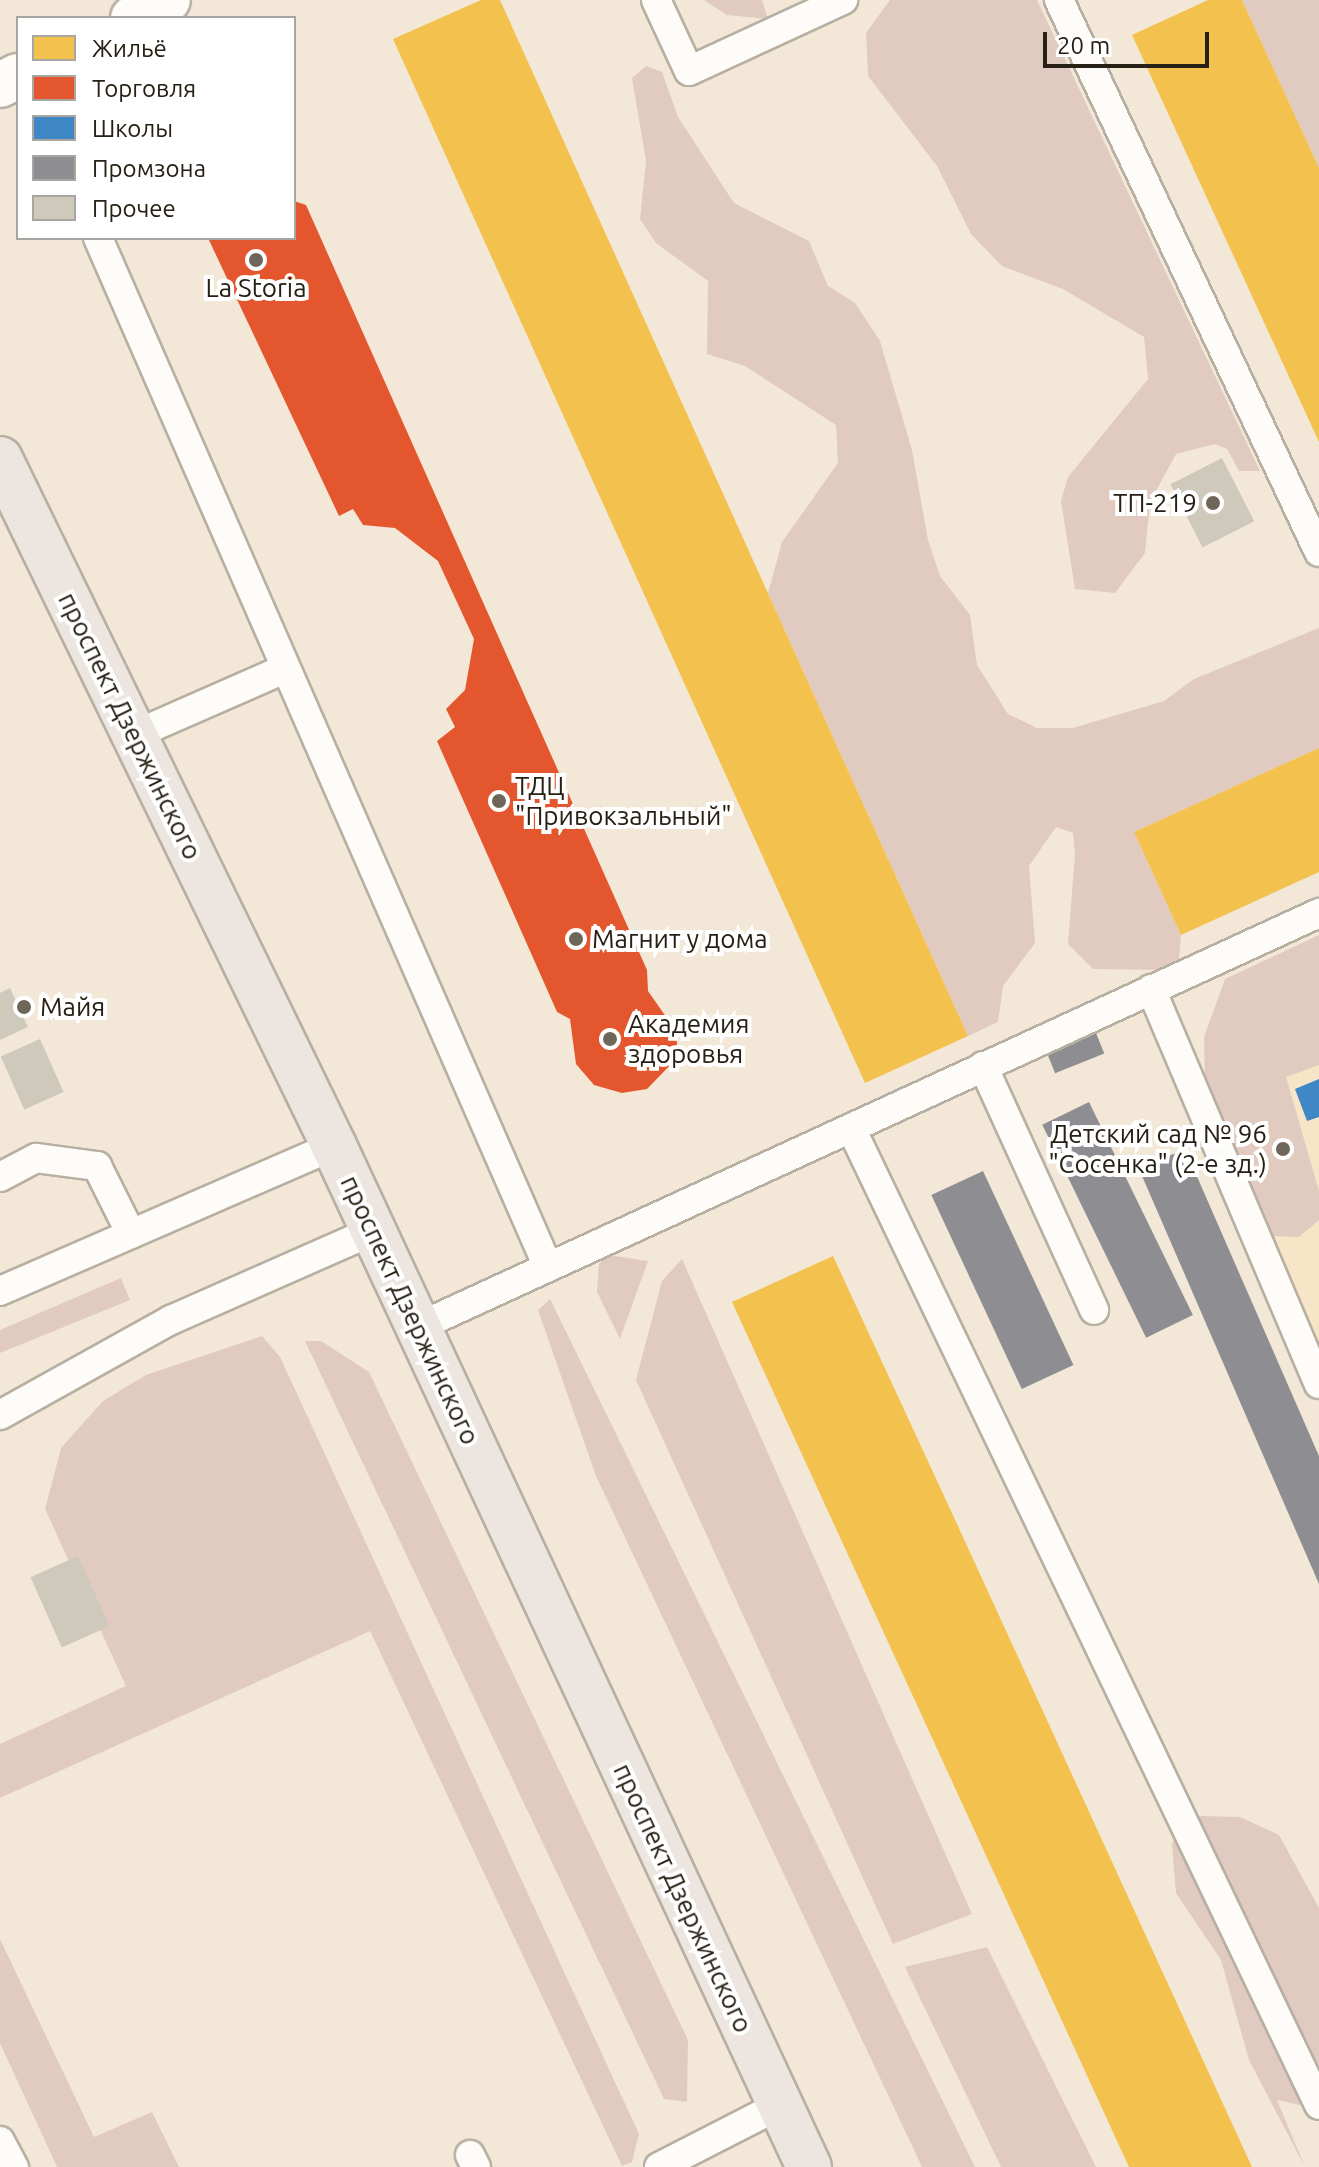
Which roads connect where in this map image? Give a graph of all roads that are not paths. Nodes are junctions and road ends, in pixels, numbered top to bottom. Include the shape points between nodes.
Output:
1 (168, 0) edge
2 (656, 0) edge
3 (843, 0) edge
4 (1059, 0) edge
5 (137, 16) edge
6 (99, 240) edge
7 (0, 459) edge
8 (1319, 552) edge
9 (284, 669) junction
10 (134, 735) junction
11 (1319, 913) edge
12 (1151, 989) junction
13 (983, 1066) junction
14 (851, 1128) junction
15 (334, 1146) junction
16 (0, 1177) edge
17 (373, 1231) junction
18 (131, 1234) junction
19 (548, 1267) junction
20 (0, 1291) edge
21 (1094, 1310) dead end
22 (418, 1327) junction
23 (1319, 1384) edge
24 (0, 1415) edge
25 (780, 2105) junction
26 (1319, 2105) edge
27 (0, 2141) edge
28 (14, 2167) edge
29 (659, 2167) edge
30 (809, 2167) edge

1 - 5 street
2 - 3 lane via 689,71
4 - 8 lane
6 - 9 lane
7 - 10 main road, проспект Дзержинского
9 - 10 lane
9 - 19 lane
10 - 15 main road, проспект Дзержинского
11 - 12 lane
12 - 13 lane
12 - 23 lane
13 - 14 lane
13 - 21 lane
14 - 19 lane
14 - 26 lane
15 - 17 main road, проспект Дзержинского
15 - 18 lane
16 - 18 lane via 36,1158 97,1166
17 - 22 main road, проспект Дзержинского
17 - 24 lane via 171,1320
18 - 20 lane
19 - 22 lane
22 - 25 main road, проспект Дзержинского
25 - 29 lane
25 - 30 main road, проспект Дзержинского
27 - 28 lane

